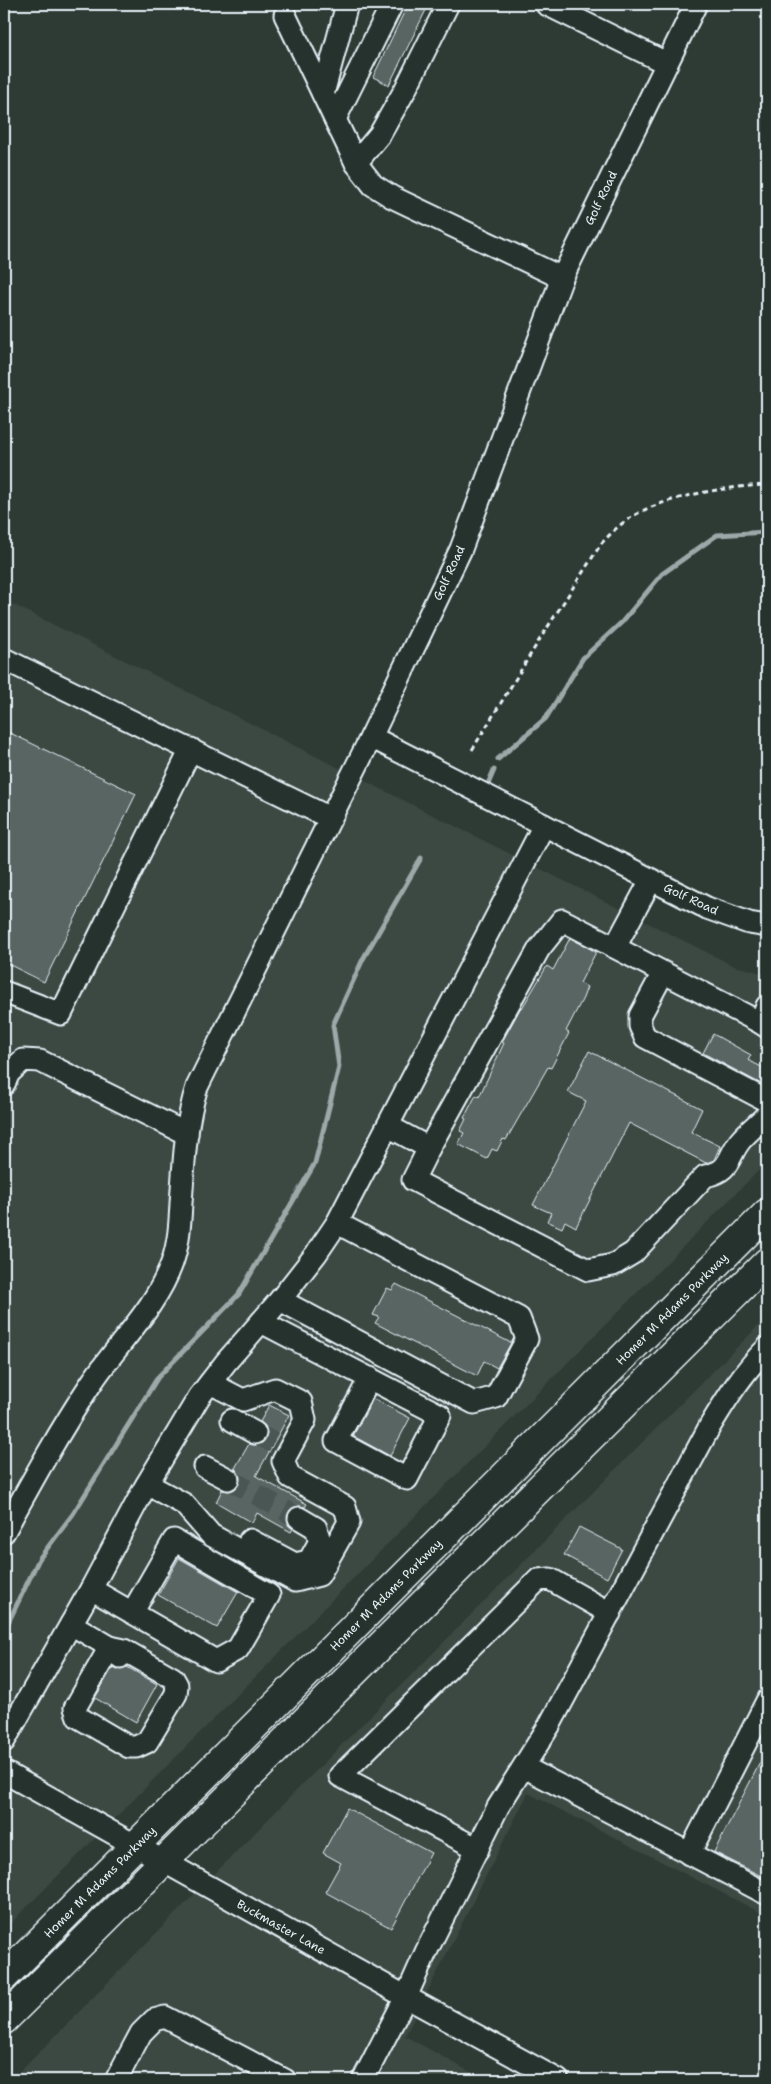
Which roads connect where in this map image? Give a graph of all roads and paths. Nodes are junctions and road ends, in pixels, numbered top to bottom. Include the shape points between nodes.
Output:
1 (347, 4) edge
2 (392, 4) edge
3 (448, 4) edge
4 (546, 4) edge
5 (696, 4) edge
6 (285, 15) dead end
7 (666, 63) junction
8 (323, 94) junction
9 (335, 119) junction
10 (356, 163) junction
11 (562, 278) junction
12 (767, 484) edge
13 (4, 659) edge
14 (372, 737) junction
15 (191, 749) junction
16 (472, 750) dead end
17 (330, 818) junction
18 (544, 825) junction
19 (651, 880) junction
20 (767, 926) edge
21 (615, 947) junction
22 (663, 973) junction
23 (4, 992) edge
24 (765, 1019) edge
25 (5, 1076) edge
26 (767, 1101) edge
27 (767, 1115) edge
28 (388, 1126) junction
29 (187, 1134) junction
30 (429, 1148) junction
31 (767, 1213) edge
32 (337, 1223) junction
33 (767, 1262) edge
34 (280, 1300) junction
35 (260, 1322) junction
36 (767, 1348) edge
37 (370, 1378) junction
38 (210, 1383) junction
39 (232, 1420) dead end
40 (255, 1433) tunnel mouth
41 (206, 1467) dead end
42 (228, 1479) tunnel mouth
43 (147, 1484) junction
44 (184, 1504) junction
45 (299, 1518) tunnel mouth
46 (4, 1532) edge
47 (91, 1589) junction
48 (610, 1612) junction
49 (132, 1613) junction
50 (71, 1624) junction
51 (110, 1647) junction
52 (767, 1701) edge
53 (4, 1742) edge
54 (524, 1767) junction
55 (4, 1772) edge
56 (136, 1846) junction
57 (478, 1849) junction
58 (689, 1854) junction
59 (164, 1860) junction
60 (767, 1894) edge
61 (4, 1976) edge
62 (406, 1998) junction
63 (4, 2020) edge
64 (116, 2080) edge
65 (285, 2080) edge
66 (364, 2080) edge
67 (558, 2080) edge

1 - 8 street
2 - 9 street
3 - 10 street via 380,134
4 - 7 street
5 - 7 street, Golf Road
6 - 8 street
7 - 11 street, Golf Road
8 - 9 street
9 - 10 street
10 - 11 street via 373,185 392,197
11 - 14 street, Golf Road via 461,549
12 - 16 path via 672,500 647,508 614,530 601,544
13 - 15 street
14 - 17 street
14 - 18 street, Golf Road
15 - 17 street
15 - 23 street via 61,1014
17 - 29 street via 197,1087
18 - 19 street, Golf Road
18 - 28 street
19 - 20 street, Golf Road via 708,908
19 - 21 street
21 - 22 street
21 - 30 street via 562,920 539,949
22 - 24 street
22 - 26 street via 640,1016 640,1026 646,1037
25 - 29 street via 23,1060 40,1061
27 - 30 street via 740,1141 717,1174 705,1176 633,1253 613,1265 588,1270 413,1180
28 - 30 street
28 - 32 street
29 - 46 street via 178,1241 172,1264 152,1300 81,1400
31 - 56 main road, Homer M Adams Parkway
32 - 34 street
32 - 34 street via 519,1318 527,1339 496,1397 474,1403
33 - 59 main road
34 - 35 street
35 - 37 street
35 - 38 street
36 - 48 street via 735,1385 715,1418
37 - 37 street via 440,1415 406,1479 336,1441
38 - 43 street
38 - 44 street via 243,1400 275,1389 301,1402 305,1420 281,1447 283,1461 290,1477 345,1507 349,1522 319,1575 295,1581 211,1535
39 - 40 street
41 - 42 street
43 - 44 street
43 - 47 street
44 - 45 street via 295,1564 309,1561 320,1541 316,1528
47 - 49 street
47 - 50 street
48 - 54 street
48 - 57 street via 550,1579 538,1580 340,1776
49 - 49 street via 216,1661 238,1649 269,1595 174,1540
50 - 51 street
50 - 53 street
51 - 51 street via 75,1708 78,1717 129,1747 136,1747 147,1742 176,1694 177,1685 165,1673 124,1650
52 - 58 street
54 - 57 street via 498,1807
54 - 58 street
55 - 56 street, Buckmaster Lane
56 - 59 street, Buckmaster Lane
56 - 61 main road, Homer M Adams Parkway
57 - 62 street
58 - 60 street
59 - 62 street, Buckmaster Lane
59 - 63 main road
62 - 66 street
62 - 67 street, Buckmaster Lane
64 - 65 street via 141,2034 154,2020 165,2017

